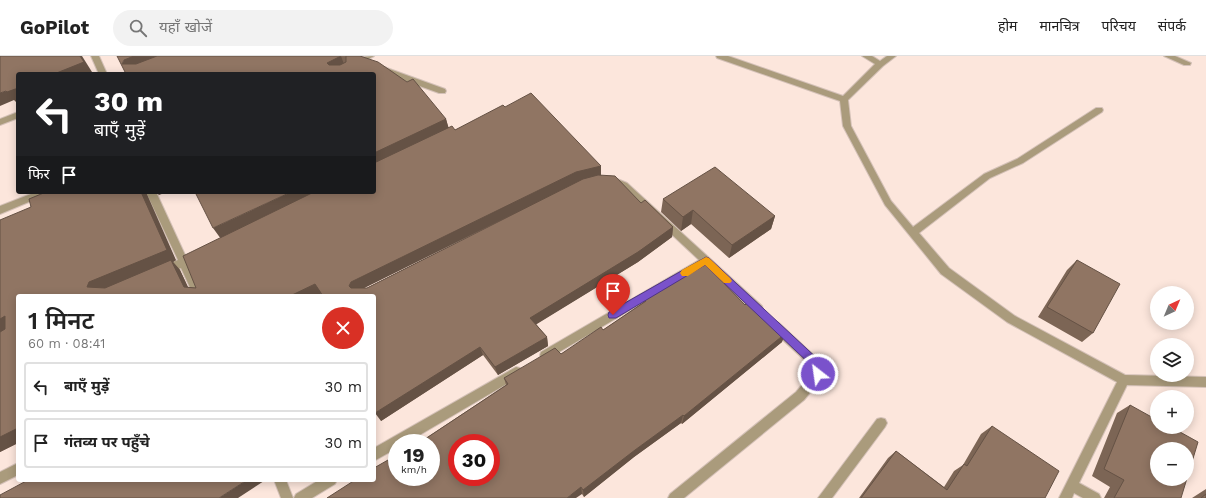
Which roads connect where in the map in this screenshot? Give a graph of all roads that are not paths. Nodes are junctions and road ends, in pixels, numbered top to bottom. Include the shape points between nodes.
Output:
1 (95, 56) edge
2 (720, 56) edge
3 (866, 56) edge
4 (892, 56) edge
5 (1168, 56) edge
6 (366, 61) edge
7 (1187, 63) dead end
8 (880, 64) junction
9 (102, 72) edge
10 (442, 91) dead end
11 (844, 98) junction
12 (1099, 110) dead end
13 (16, 116) edge
14 (0, 122) edge
15 (601, 180) edge
16 (40, 194) edge
17 (152, 194) edge
18 (0, 210) edge
19 (913, 232) junction
20 (204, 252) edge
21 (706, 261) junction
22 (184, 262) junction
23 (155, 275) edge
24 (198, 294) edge
25 (536, 360) edge
26 (523, 368) edge
27 (1124, 380) junction
28 (1206, 382) edge
29 (881, 423) dead end
30 (376, 454) edge
31 (16, 470) edge
32 (0, 478) edge
33 (281, 482) edge
34 (328, 482) edge
35 (1070, 485) junction
36 (287, 498) edge
37 (300, 498) edge
38 (674, 498) edge
39 (824, 498) edge
40 (1065, 498) edge
41 (1095, 498) edge

1 - 9 street
2 - 11 street
3 - 8 street
4 - 8 street
5 - 7 street
6 - 10 street
8 - 11 street
11 - 19 street via 847,126 888,203
12 - 19 street via 1020,161 987,176
13 - 14 street
15 - 21 street via 608,178 624,185
16 - 18 street
17 - 22 street
19 - 27 street via 945,271 1011,319
20 - 22 street
21 - 25 street
21 - 38 street via 817,366 818,374 800,396
22 - 23 street
22 - 24 street
26 - 30 street
27 - 28 street
27 - 35 street
29 - 39 street
31 - 32 street
33 - 36 street
34 - 37 street
35 - 40 street
35 - 41 street

